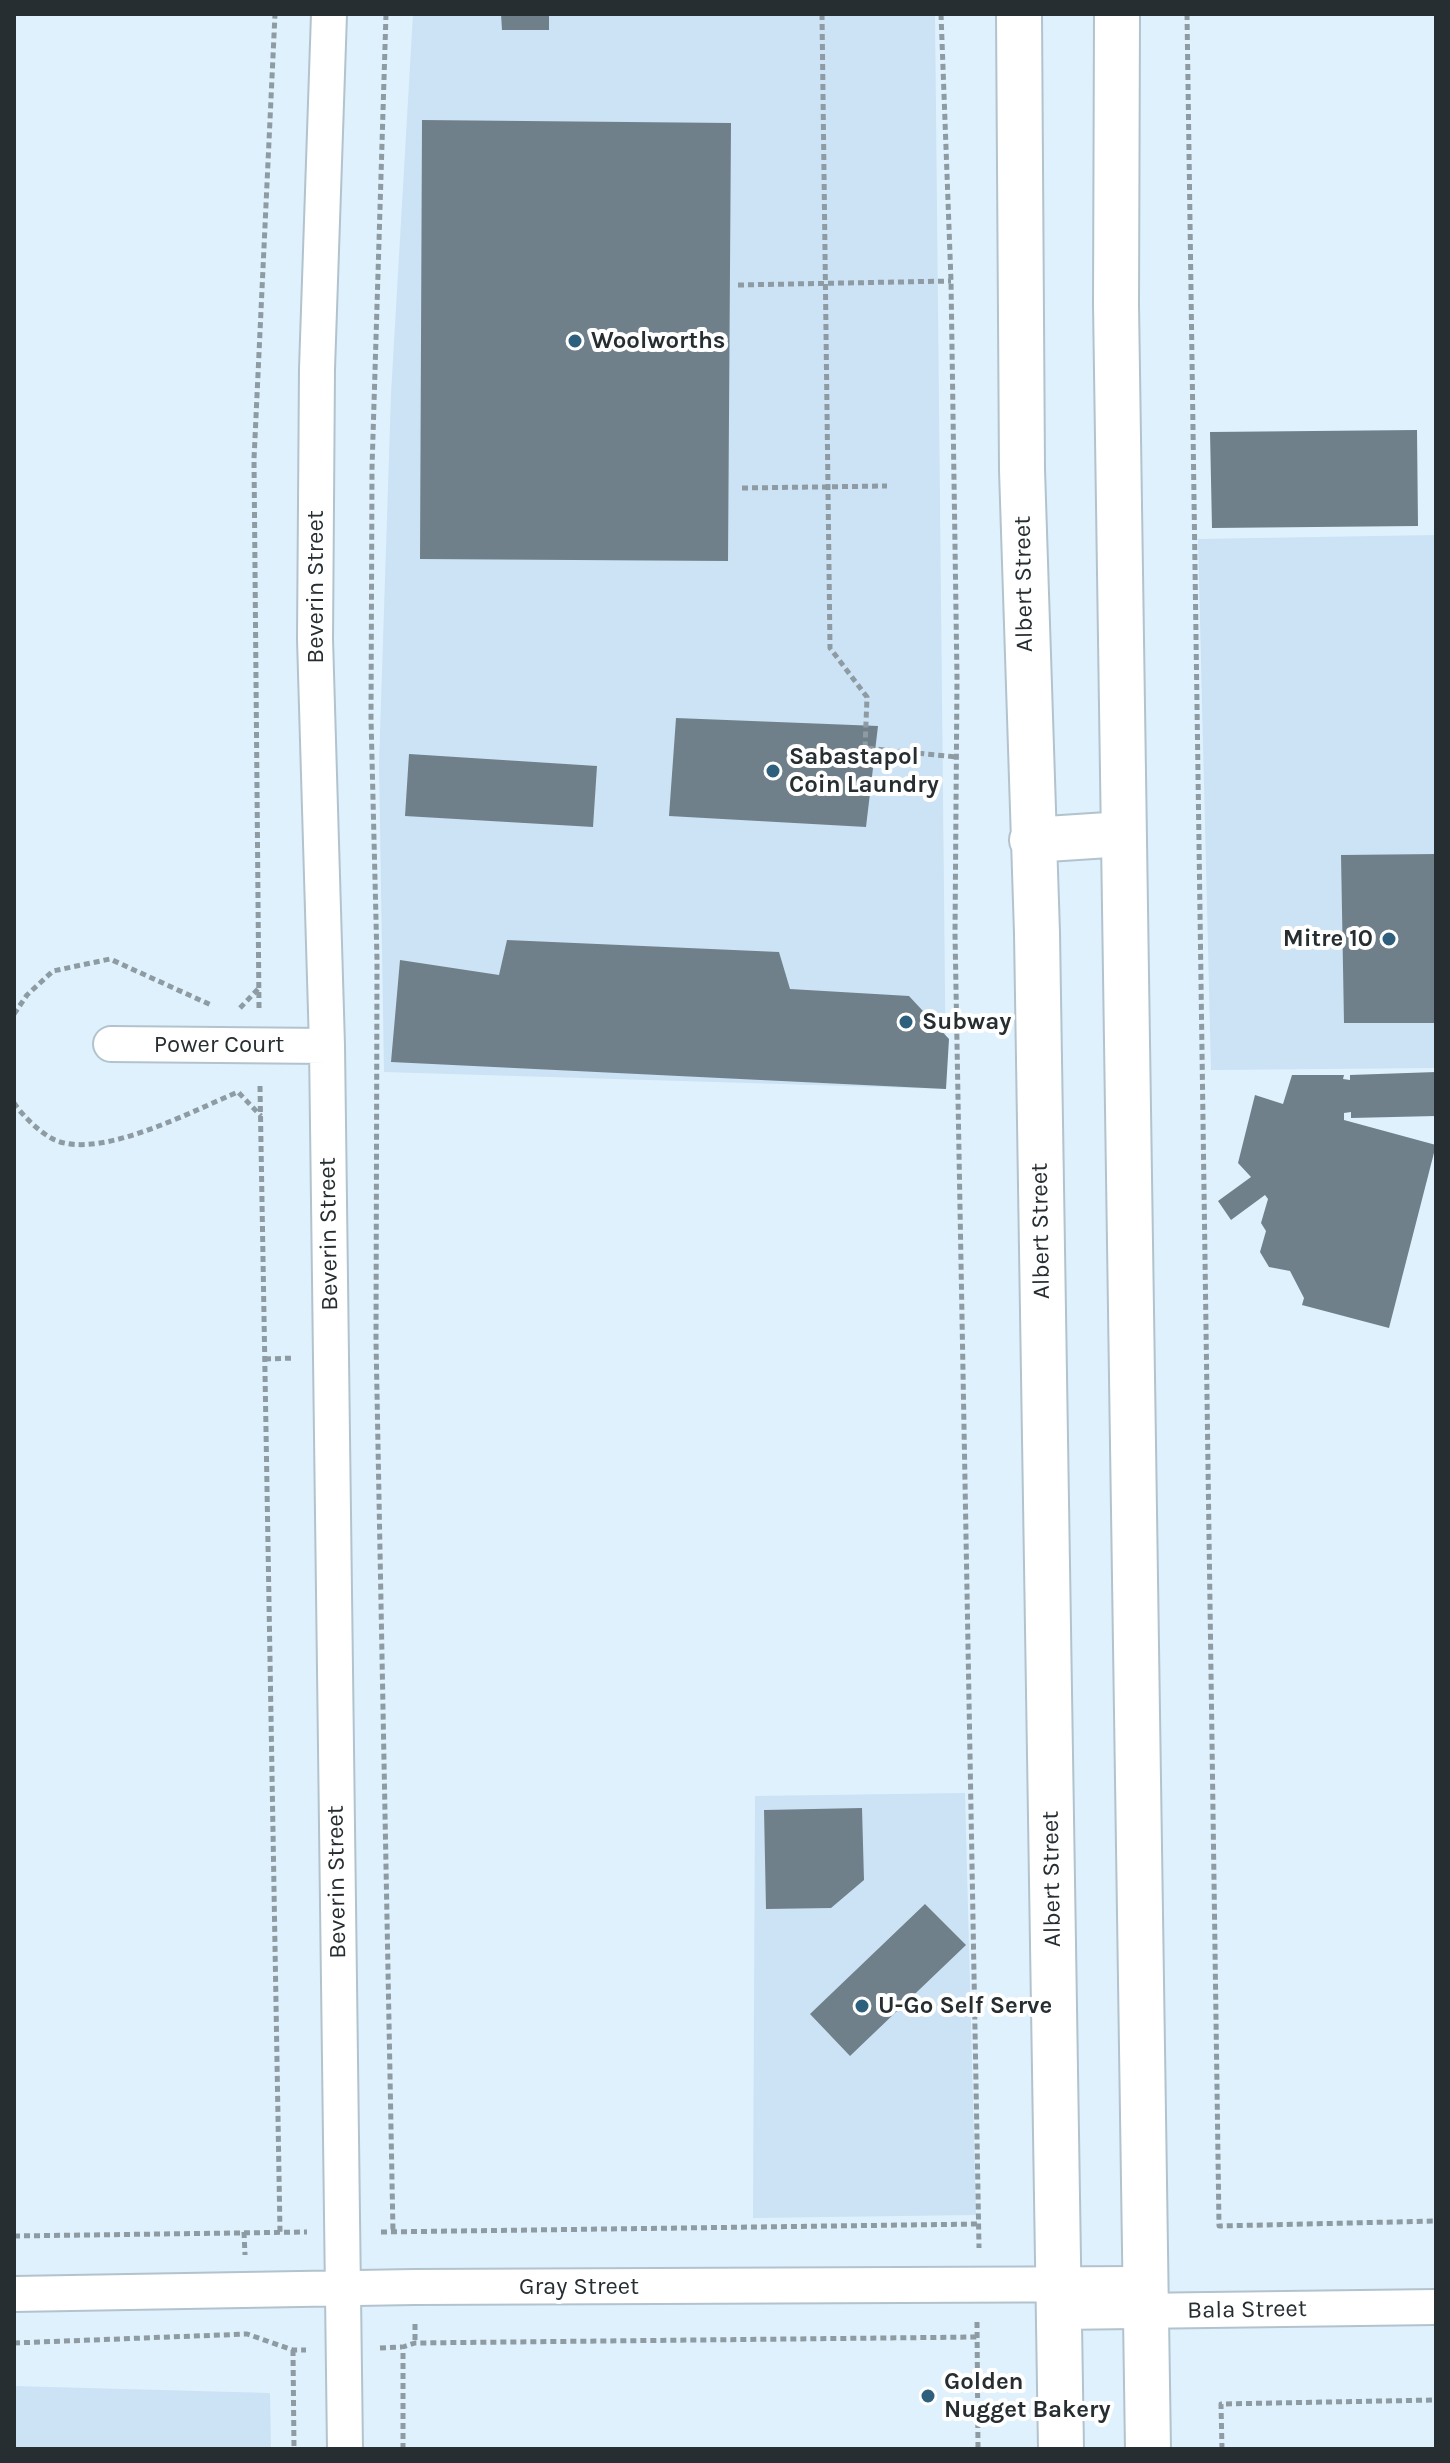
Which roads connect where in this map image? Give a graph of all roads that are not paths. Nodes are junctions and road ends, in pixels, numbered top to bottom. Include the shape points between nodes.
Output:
1 (1019, 14) edge
2 (1117, 14) edge
3 (330, 16) edge
4 (1123, 834) junction
5 (1032, 840) junction
6 (111, 1044) dead end
7 (327, 1046) junction
8 (342, 2288) junction
9 (14, 2294) edge
10 (1058, 2298) junction
11 (1145, 2298) junction
12 (1436, 2307) edge
13 (345, 2449) edge
14 (1061, 2449) edge
15 (1148, 2449) edge

1 - 5 highway, Albert Street
2 - 4 highway
3 - 7 street, Beverin Street via 315,505
4 - 5 highway
4 - 11 highway
5 - 10 highway, Albert Street
6 - 7 street, Power Court
7 - 8 street, Beverin Street
8 - 9 street, Gray Street
8 - 10 street, Gray Street
8 - 13 street, Beverin Street
10 - 11 street, Gray Street
10 - 14 highway, Albert Street
11 - 12 street, Bala Street
11 - 15 highway

